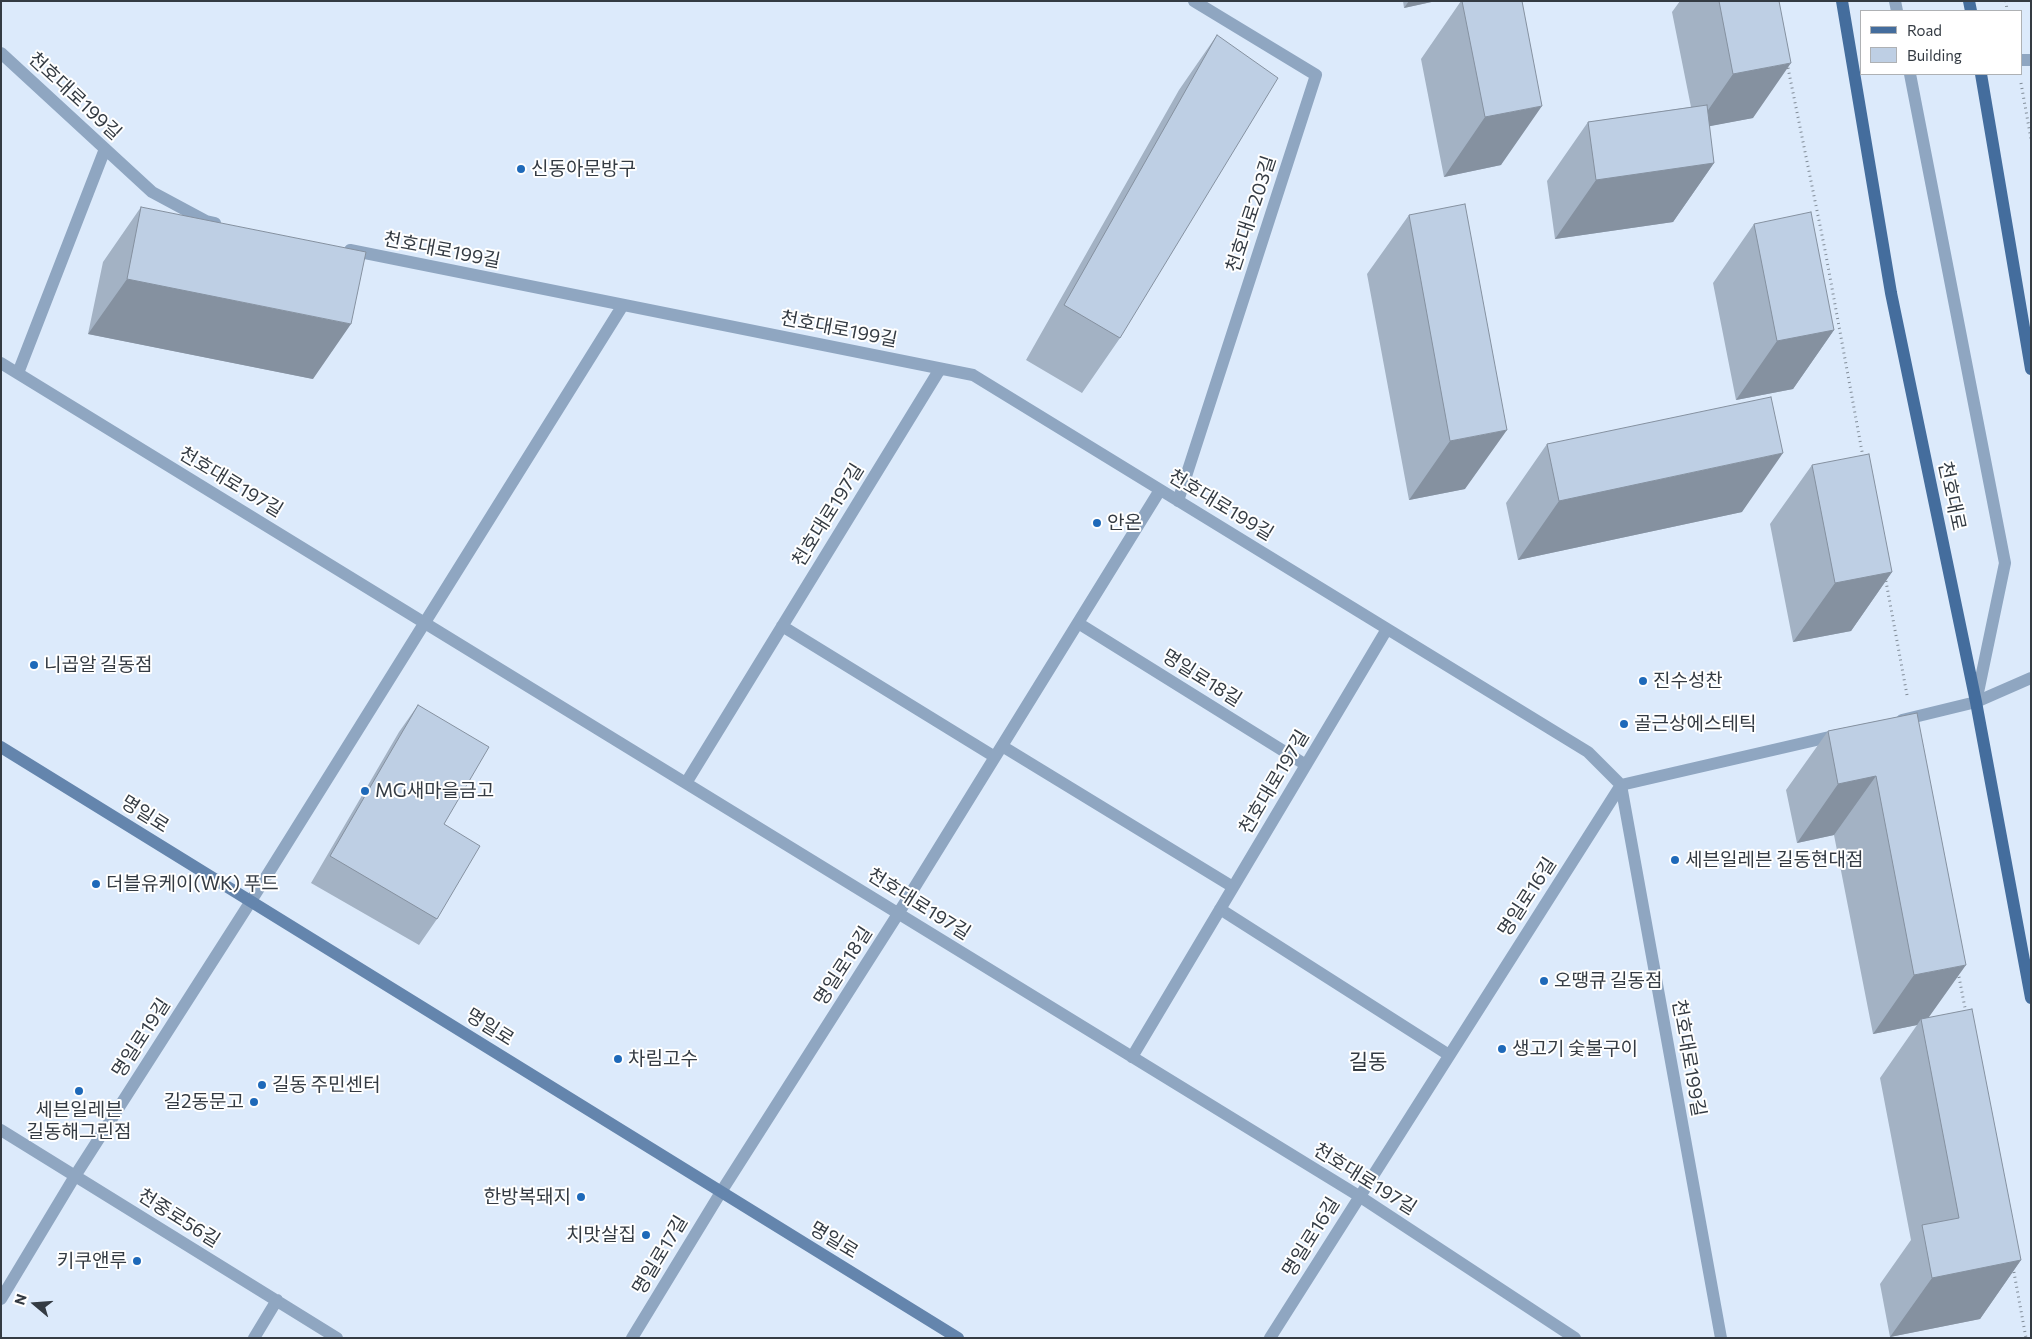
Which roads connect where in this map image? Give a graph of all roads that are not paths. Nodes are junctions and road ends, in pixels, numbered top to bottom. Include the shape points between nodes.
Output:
1 (1194, 1) edge
2 (1842, 1) edge
3 (1, 53) edge
4 (1910, 75) edge
5 (1981, 75) edge
6 (105, 149) junction
7 (226, 225) edge
8 (342, 249) edge
9 (622, 305) junction
10 (1, 363) edge
11 (940, 368) junction
12 (2031, 369) edge
13 (18, 374) junction
14 (1160, 490) junction
15 (1178, 501) junction
16 (424, 622) junction
17 (1078, 623) junction
18 (782, 626) junction
19 (1387, 629) junction
20 (2031, 678) edge
21 (1976, 702) junction
22 (1892, 722) edge
23 (1853, 731) edge
24 (1002, 746) junction
25 (1, 747) edge
26 (995, 757) junction
27 (1306, 765) junction
28 (686, 783) junction
29 (1621, 785) junction
30 (1233, 887) junction
31 (251, 901) junction
32 (1220, 909) junction
33 (898, 914) junction
34 (2031, 998) edge
35 (1449, 1054) junction
36 (1132, 1057) junction
37 (1, 1130) edge
38 (75, 1176) junction
39 (721, 1192) junction
40 (1359, 1196) junction
41 (1, 1299) edge
42 (277, 1300) junction
43 (254, 1338) edge
44 (337, 1338) edge
45 (632, 1338) edge
46 (958, 1338) edge
47 (1270, 1338) edge
48 (1575, 1338) edge
49 (1721, 1338) edge

1 - 15 street, 천호대로203길 via 1316,75
2 - 21 main road, 천호대로 via 1891,293
3 - 6 street, 천호대로199길
4 - 21 street via 2005,563
5 - 12 main road
6 - 7 street, 천호대로199길 via 152,192 206,222
6 - 13 street
8 - 9 street, 천호대로199길
9 - 11 street, 천호대로199길
9 - 16 street
10 - 13 street, 천호대로197길
11 - 14 street, 천호대로199길 via 973,376
11 - 18 street, 천호대로197길
13 - 16 street, 천호대로197길
14 - 15 street, 천호대로199길
14 - 17 street, 명일로18길
15 - 19 street, 천호대로199길
16 - 28 street, 천호대로197길
16 - 31 street
17 - 24 street, 명일로18길
17 - 27 street, 명일로18길
18 - 26 street
18 - 28 street, 천호대로197길
19 - 27 street, 천호대로197길
19 - 29 street, 천호대로199길 via 1588,752
20 - 21 street
21 - 22 street
21 - 34 main road, 천호대로
23 - 29 street
24 - 26 street, 명일로18길
24 - 30 street
25 - 31 street, 명일로
26 - 33 street, 명일로18길
27 - 30 street, 천호대로197길
28 - 33 street, 천호대로197길
29 - 35 street, 명일로16길
29 - 49 street, 천호대로199길
30 - 32 street, 천호대로197길
31 - 38 street, 명일로19길
31 - 39 street, 명일로
32 - 35 street
32 - 36 street, 천호대로197길
33 - 36 street, 천호대로197길
33 - 39 street, 명일로18길
35 - 40 street, 명일로16길
36 - 40 street, 천호대로197길
37 - 38 street, 천중로56길
38 - 41 street, 명일로19길
38 - 42 street, 천중로56길
39 - 45 street, 명일로17길
39 - 46 street, 명일로
40 - 47 street, 명일로16길
40 - 48 street, 천호대로197길
42 - 43 street
42 - 44 street, 천중로56길

